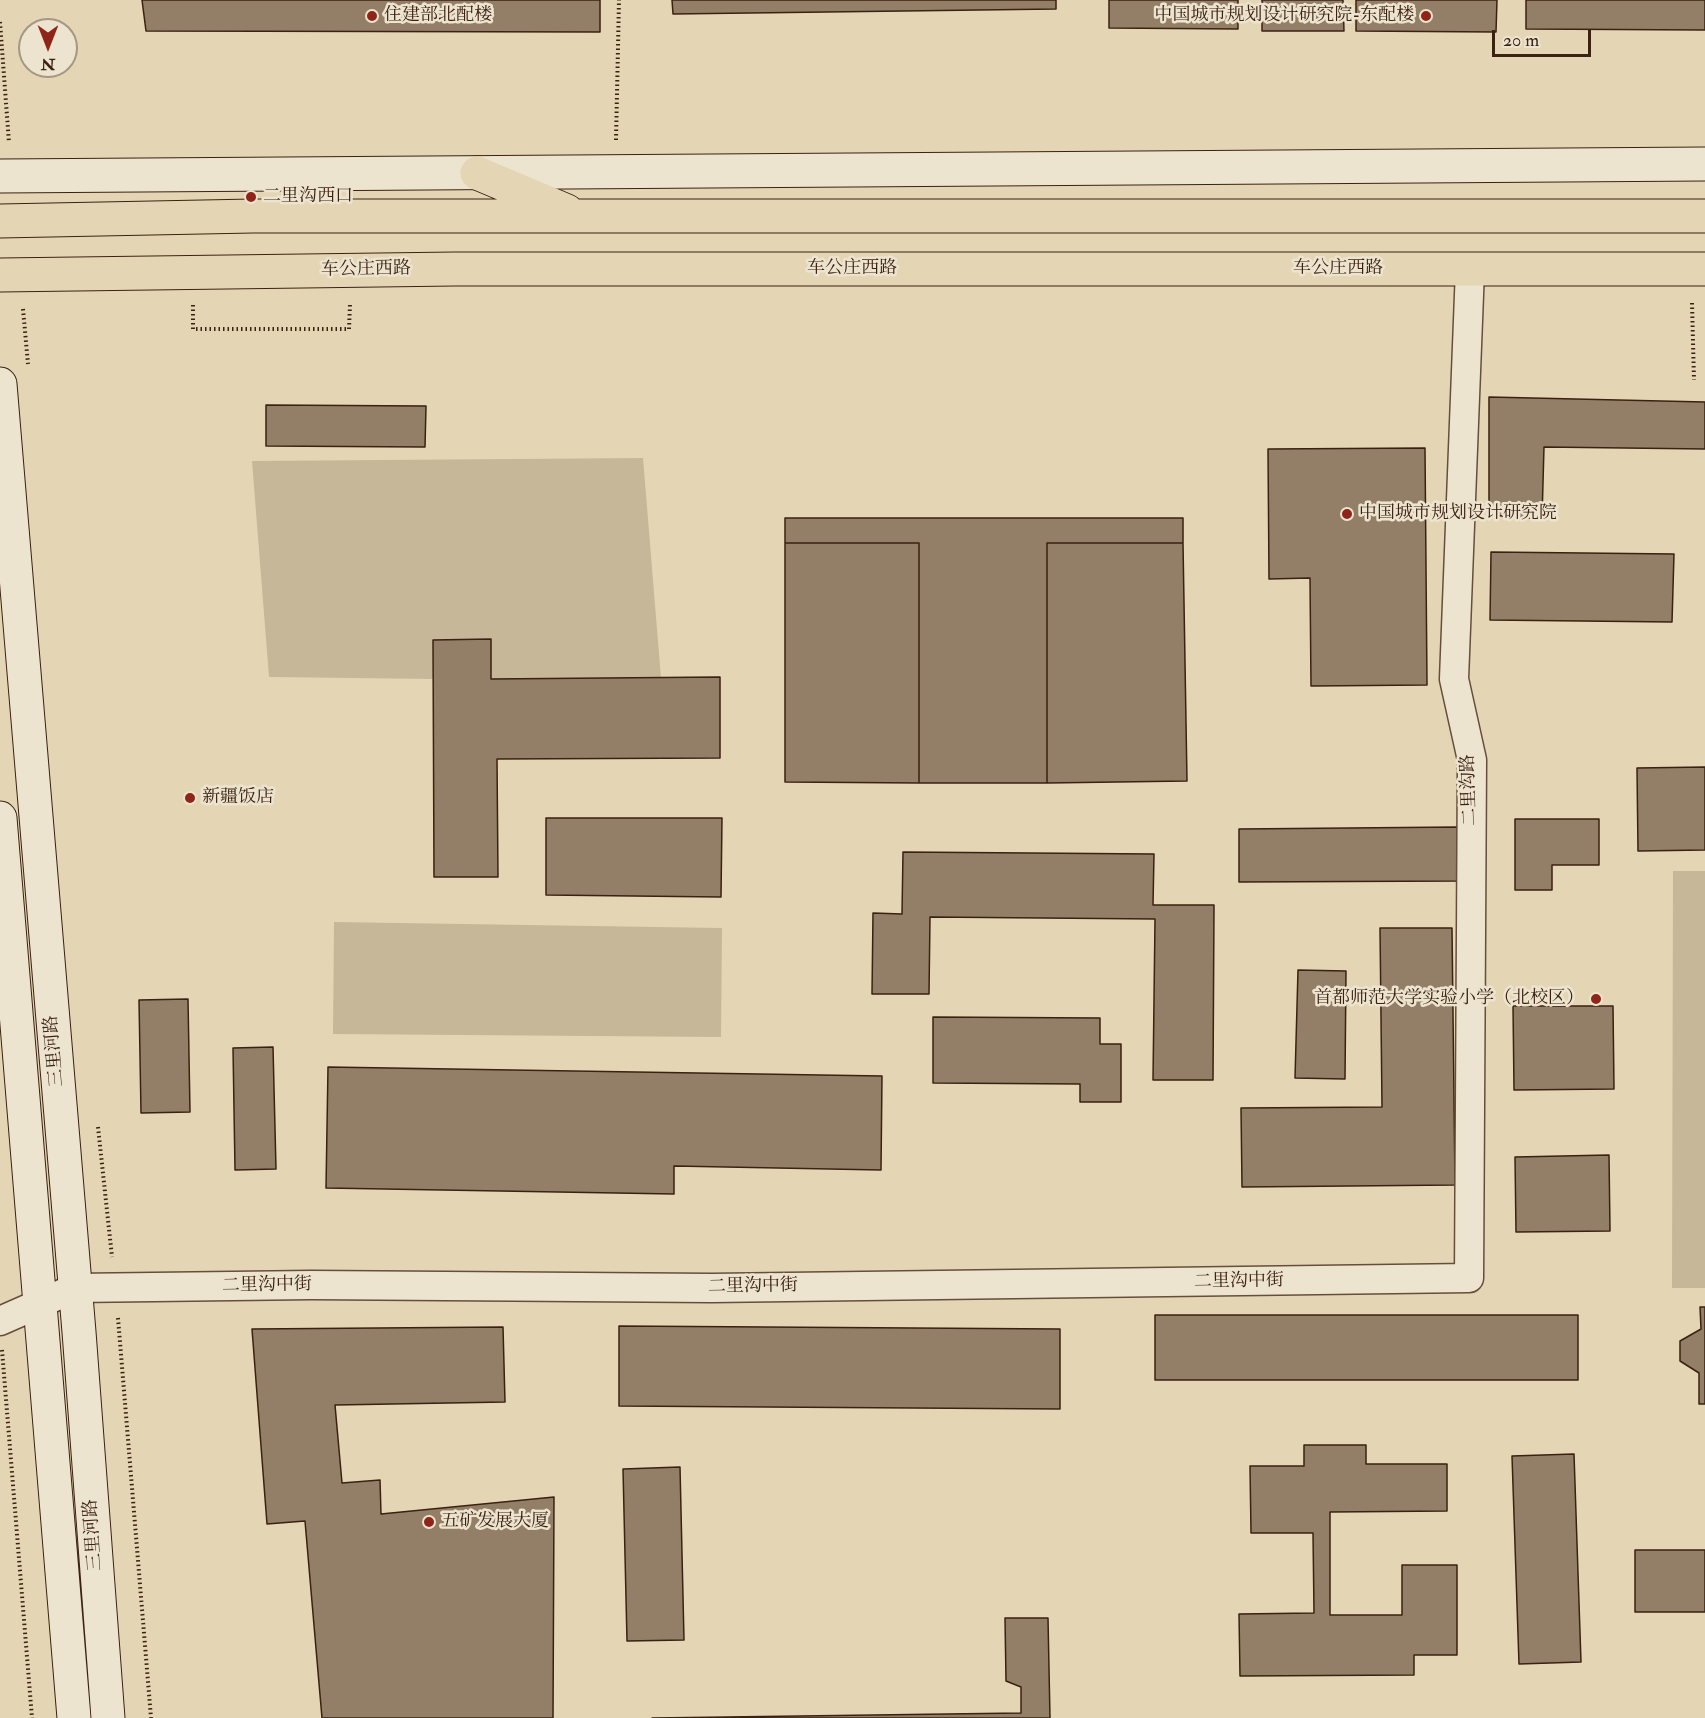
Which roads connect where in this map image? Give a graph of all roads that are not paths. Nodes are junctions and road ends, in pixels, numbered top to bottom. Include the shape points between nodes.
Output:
1 (1705, 164) edge
2 (477, 173) junction
3 (0, 177) edge
4 (579, 216) junction
5 (1705, 216) edge
6 (0, 220) edge
7 (1470, 268) junction
8 (1705, 268) edge
9 (0, 275) edge
10 (0, 384) edge
11 (0, 818) edge
12 (1468, 1278) joint
13 (75, 1288) junction
14 (40, 1302) junction
15 (0, 1321) edge
16 (74, 1718) edge
17 (108, 1718) edge

1 - 2 main road
2 - 3 main road
2 - 4 main road
4 - 5 main road
4 - 6 main road
7 - 8 main road, 车公庄西路
7 - 9 main road, 车公庄西路 via 352,270
7 - 12 street, 二里沟路 via 1454,679 1472,760
10 - 13 main road, 三里河路
11 - 14 main road, 三里河路
12 - 13 street, 二里沟中街 via 712,1288
13 - 14 street, 二里沟中街
13 - 17 main road, 三里河路
14 - 15 street, 二里沟中街
14 - 16 main road, 三里河路

